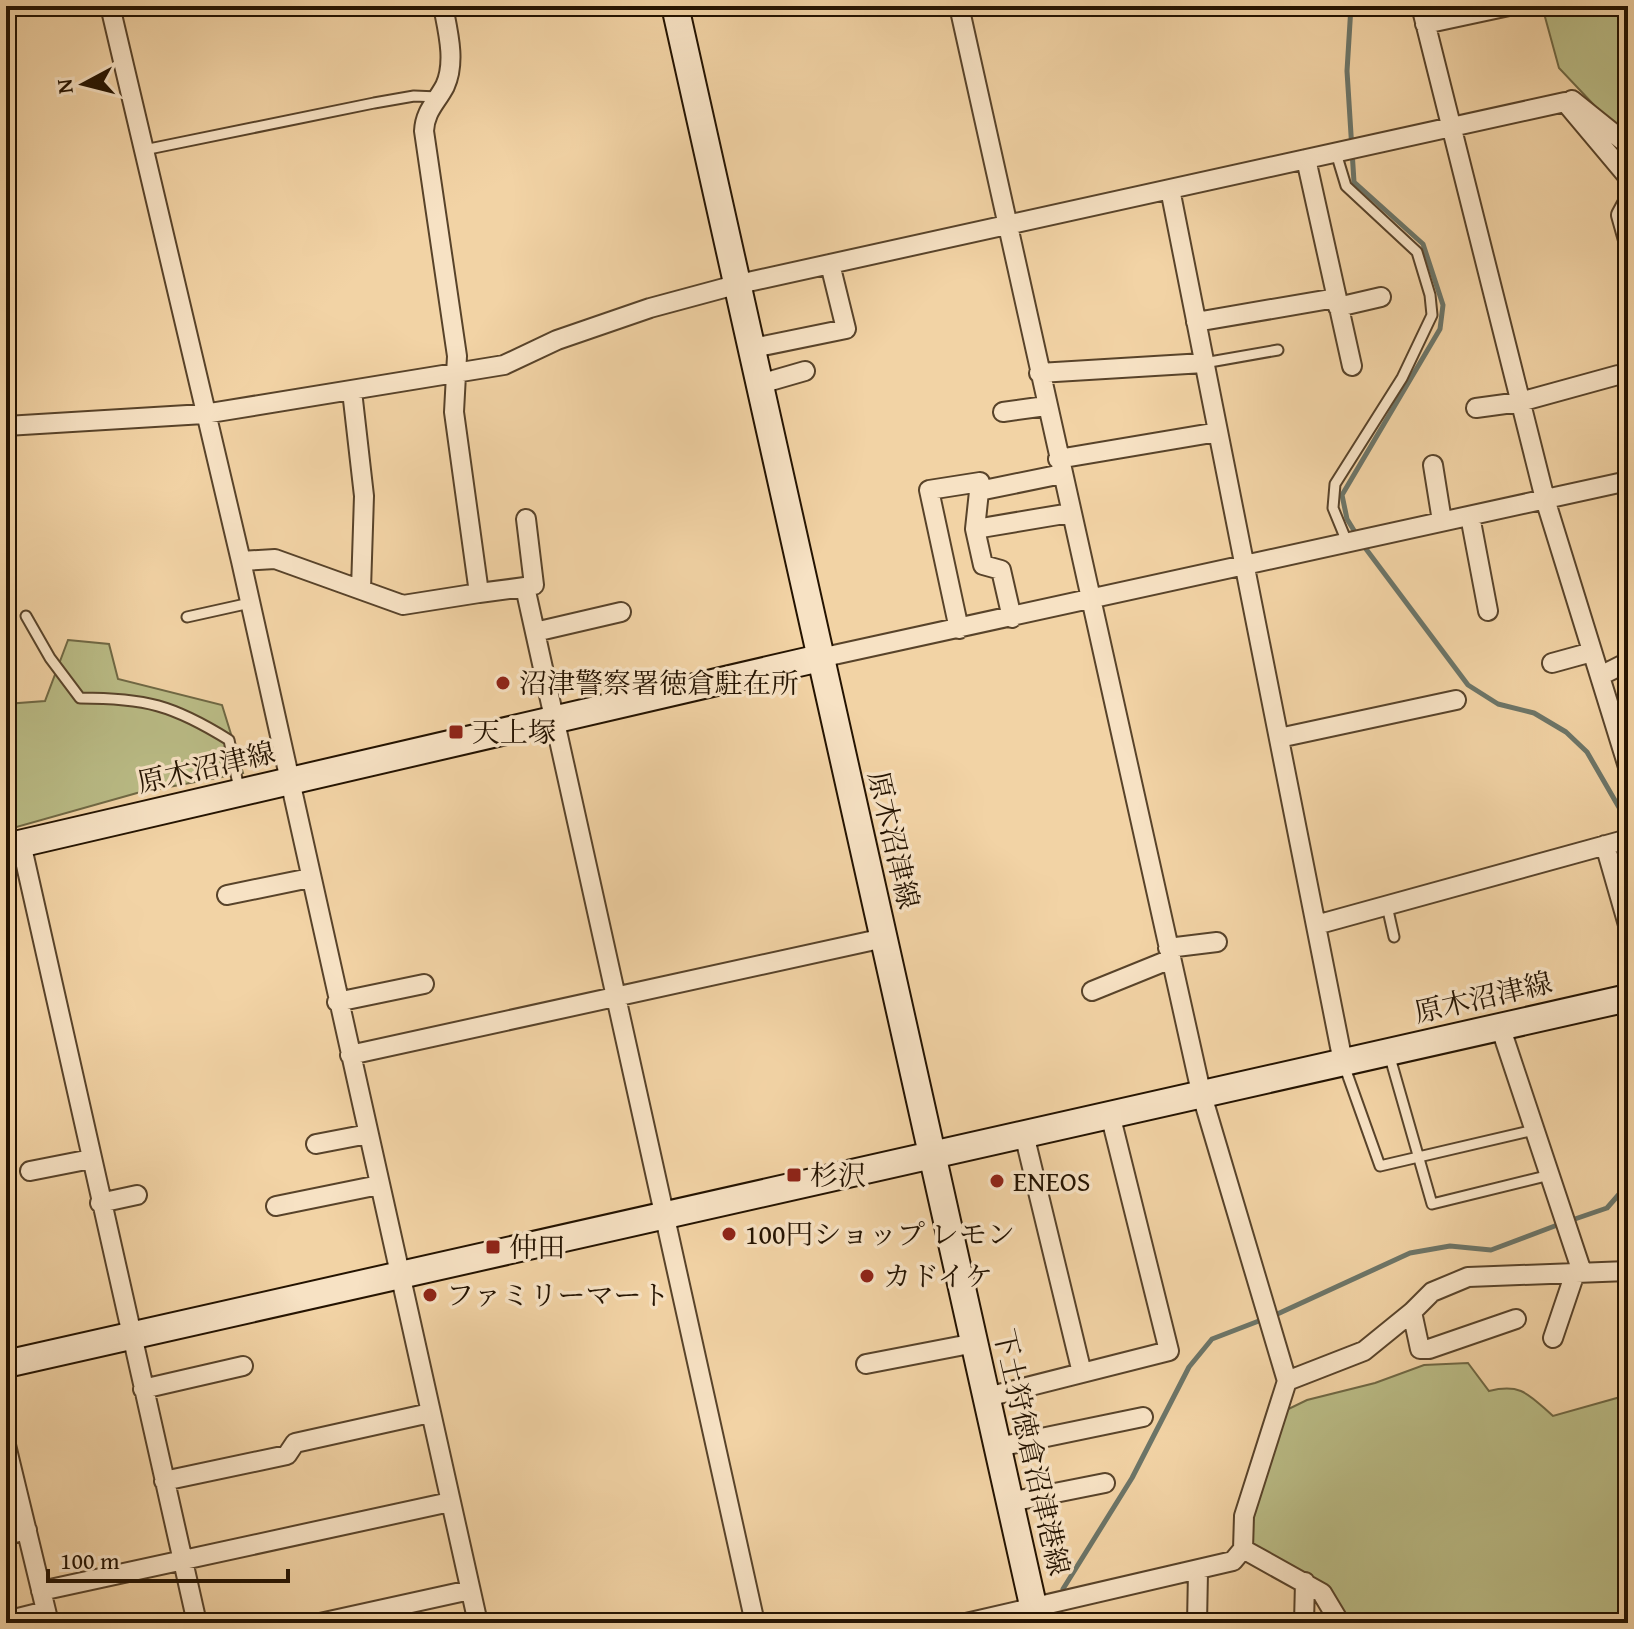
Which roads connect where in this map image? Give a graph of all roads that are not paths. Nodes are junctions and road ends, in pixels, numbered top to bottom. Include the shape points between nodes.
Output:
1 (110, 6) edge
2 (443, 6) edge
3 (675, 6) edge
4 (959, 6) edge
5 (1509, 6) edge
6 (1423, 15) edge
7 (438, 97) junction
8 (1565, 102) junction
9 (1450, 130) junction
10 (1628, 145) edge
11 (144, 150) junction
12 (1339, 152) junction
13 (1306, 159) junction
14 (1628, 177) edge
15 (1170, 189) junction
16 (1628, 202) edge
17 (1005, 226) junction
18 (1628, 240) edge
19 (830, 264) junction
20 (739, 284) junction
21 (1381, 297) dead end
22 (1337, 302) junction
23 (1196, 322) junction
24 (753, 348) junction
25 (1278, 350) dead end
26 (1204, 363) junction
27 (1352, 366) dead end
28 (455, 371) junction
29 (805, 371) dead end
30 (1039, 373) junction
31 (1618, 375) dead end
32 (760, 384) junction
33 (352, 391) junction
34 (1520, 402) junction
35 (1046, 406) junction
36 (1476, 408) dead end
37 (1003, 412) dead end
38 (204, 414) junction
39 (6, 426) edge
40 (1218, 432) junction
41 (1433, 465) dead end
42 (1060, 467) junction
43 (1628, 481) edge
44 (979, 491) junction
45 (1545, 499) junction
46 (1070, 513) junction
47 (1470, 516) junction
48 (526, 519) dead end
49 (1442, 521) junction
50 (975, 529) junction
51 (1349, 542) junction
52 (241, 561) junction
53 (1244, 567) junction
54 (521, 588) junction
55 (361, 589) junction
56 (479, 593) junction
57 (1090, 602) junction
58 (250, 603) junction
59 (1488, 611) dead end
60 (621, 612) dead end
61 (26, 616) dead end
62 (187, 617) dead end
63 (1012, 618) junction
64 (959, 629) junction
65 (535, 632) junction
66 (1592, 652) junction
67 (820, 658) junction
68 (1628, 662) edge
69 (1552, 663) dead end
70 (1600, 676) junction
71 (1456, 700) dead end
72 (554, 721) junction
73 (1279, 738) junction
74 (1628, 767) edge
75 (289, 781) junction
76 (240, 793) junction
77 (1628, 839) edge
78 (13, 845) edge
79 (1605, 845) junction
80 (310, 878) junction
81 (227, 895) dead end
82 (1387, 906) junction
83 (1316, 925) junction
84 (1628, 925) edge
85 (1394, 937) dead end
86 (884, 938) junction
87 (1217, 942) dead end
88 (1170, 954) junction
89 (424, 984) dead end
90 (1092, 991) dead end
91 (615, 996) junction
92 (1628, 998) edge
93 (337, 1002) junction
94 (1500, 1026) junction
95 (1388, 1051) junction
96 (350, 1055) junction
97 (1343, 1062) junction
98 (1201, 1092) junction
99 (1110, 1114) junction
100 (1534, 1130) junction
101 (368, 1134) junction
102 (1024, 1134) junction
103 (316, 1144) dead end
104 (933, 1155) junction
105 (1420, 1157) junction
106 (91, 1159) junction
107 (30, 1171) dead end
108 (1550, 1175) junction
109 (379, 1185) junction
110 (137, 1195) dead end
111 (100, 1203) junction
112 (276, 1206) dead end
113 (664, 1216) junction
114 (1579, 1273) junction
115 (1626, 1275) edge
116 (399, 1276) junction
117 (1412, 1312) junction
118 (1516, 1319) dead end
119 (130, 1336) junction
120 (1553, 1338) dead end
121 (975, 1343) junction
122 (6, 1364) edge
123 (866, 1364) dead end
124 (243, 1366) dead end
125 (1082, 1373) junction
126 (1287, 1381) junction
127 (143, 1389) junction
128 (987, 1397) junction
129 (430, 1413) junction
130 (1143, 1417) dead end
131 (998, 1447) junction
132 (6, 1449) edge
133 (164, 1481) junction
134 (1105, 1483) dead end
135 (450, 1502) junction
136 (1010, 1502) junction
137 (27, 1530) junction
138 (6, 1535) edge
139 (1243, 1549) junction
140 (183, 1562) junction
141 (1198, 1572) junction
142 (1305, 1582) junction
143 (470, 1590) junction
144 (41, 1591) junction
145 (1035, 1615) edge
146 (48, 1617) edge
147 (6, 1621) edge
148 (197, 1623) edge
149 (320, 1623) edge
150 (478, 1623) edge
151 (755, 1623) edge
152 (966, 1623) edge
153 (1197, 1623) edge
154 (1304, 1623) edge
155 (1340, 1623) edge

1 - 11 street
2 - 7 street via 451,66
3 - 20 main road
4 - 17 street
5 - 6 street
6 - 9 street
7 - 11 lane via 387,101
7 - 28 street via 425,116 424,131
8 - 9 street
8 - 10 street via 1574,100
8 - 14 street
9 - 12 street
9 - 34 street
11 - 38 street
12 - 13 street
12 - 51 lane via 1346,186 1417,252 1432,315 1402,378 1335,484 1333,508
13 - 15 street
13 - 22 street
15 - 17 street
15 - 23 street
16 - 18 street via 1621,215
17 - 19 street
17 - 30 street
19 - 20 street
19 - 24 street via 846,329
20 - 24 main road
20 - 28 street via 557,340 504,365
21 - 22 street
22 - 23 street
22 - 27 street
23 - 26 street
24 - 32 main road
25 - 26 lane
26 - 30 street
26 - 40 street
28 - 33 street
28 - 56 street via 454,412
29 - 32 street
30 - 35 street
31 - 34 street
32 - 67 main road
33 - 38 street
33 - 55 street via 364,496
34 - 36 street
34 - 45 street
35 - 37 street
35 - 42 street
38 - 39 street
38 - 52 street
40 - 42 street
40 - 53 street
41 - 49 street
42 - 44 street
42 - 46 street
43 - 45 street
44 - 50 street
44 - 64 street via 980,482 929,490
45 - 47 street
45 - 66 street
46 - 50 street
46 - 57 street
47 - 49 street
47 - 59 street
48 - 54 street via 534,585
49 - 51 street
50 - 63 street via 983,565 1001,570
51 - 53 street
52 - 55 street via 275,559
52 - 58 street
53 - 57 street
53 - 73 street
54 - 56 street
54 - 65 street via 525,587
55 - 56 street via 403,605
57 - 63 street
57 - 88 street
58 - 62 lane
58 - 75 street
60 - 65 street
61 - 76 lane via 80,698 133,698 187,713 229,740
63 - 64 street
64 - 67 street
65 - 72 street
66 - 69 street
66 - 70 street
67 - 72 main road, 原木沼津線
67 - 86 main road, 原木沼津線
68 - 70 street
70 - 74 street
71 - 73 street
72 - 75 main road, 原木沼津線
72 - 91 street
73 - 83 street
75 - 76 main road, 原木沼津線
75 - 80 street
76 - 78 main road, 原木沼津線
77 - 79 street
78 - 106 street
79 - 82 street
79 - 84 street
80 - 81 street
80 - 93 street
82 - 83 street
82 - 85 lane
83 - 97 street
86 - 91 street
86 - 104 main road, 原木沼津線
87 - 88 street
88 - 90 street
88 - 98 street
89 - 93 street
91 - 96 street
91 - 113 street
92 - 94 main road, 原木沼津線
93 - 96 street
94 - 95 main road, 原木沼津線
94 - 100 street
95 - 97 main road, 原木沼津線
95 - 105 lane
96 - 101 street
97 - 98 main road, 原木沼津線
97 - 105 lane via 1380,1166
98 - 99 main road, 原木沼津線
98 - 126 street
99 - 102 main road, 原木沼津線
99 - 125 street via 1169,1351
100 - 105 lane
100 - 108 street
101 - 103 street
101 - 109 street
102 - 104 main road, 原木沼津線
102 - 125 street
104 - 113 main road
104 - 121 main road, 下土狩徳倉沼津港線
105 - 108 lane via 1432,1204
106 - 107 street
106 - 111 street
108 - 114 street
109 - 112 street
109 - 116 street
110 - 111 street
111 - 119 street
113 - 116 main road
113 - 151 street
114 - 115 street
114 - 117 street via 1468,1277 1432,1292
114 - 120 street
116 - 119 main road
116 - 129 street
117 - 118 street via 1420,1349
117 - 126 street via 1364,1351
119 - 122 main road
119 - 127 street
121 - 123 street
121 - 128 main road, 下土狩徳倉沼津港線
124 - 127 street
125 - 128 street
126 - 139 street via 1244,1516
127 - 133 street
128 - 131 main road, 下土狩徳倉沼津港線
129 - 133 street via 295,1443 287,1455
129 - 135 street
130 - 131 street
131 - 136 main road, 下土狩徳倉沼津港線
132 - 137 street
133 - 140 street
134 - 136 street
135 - 140 street
135 - 143 street
136 - 145 main road, 下土狩徳倉沼津港線
137 - 138 street
137 - 144 street
139 - 141 street via 1233,1561
139 - 142 street
140 - 144 street
140 - 148 street
141 - 145 street
141 - 153 street
142 - 154 street
142 - 155 street via 1322,1593
143 - 149 street
143 - 150 street
144 - 146 street
145 - 152 street
146 - 147 street

